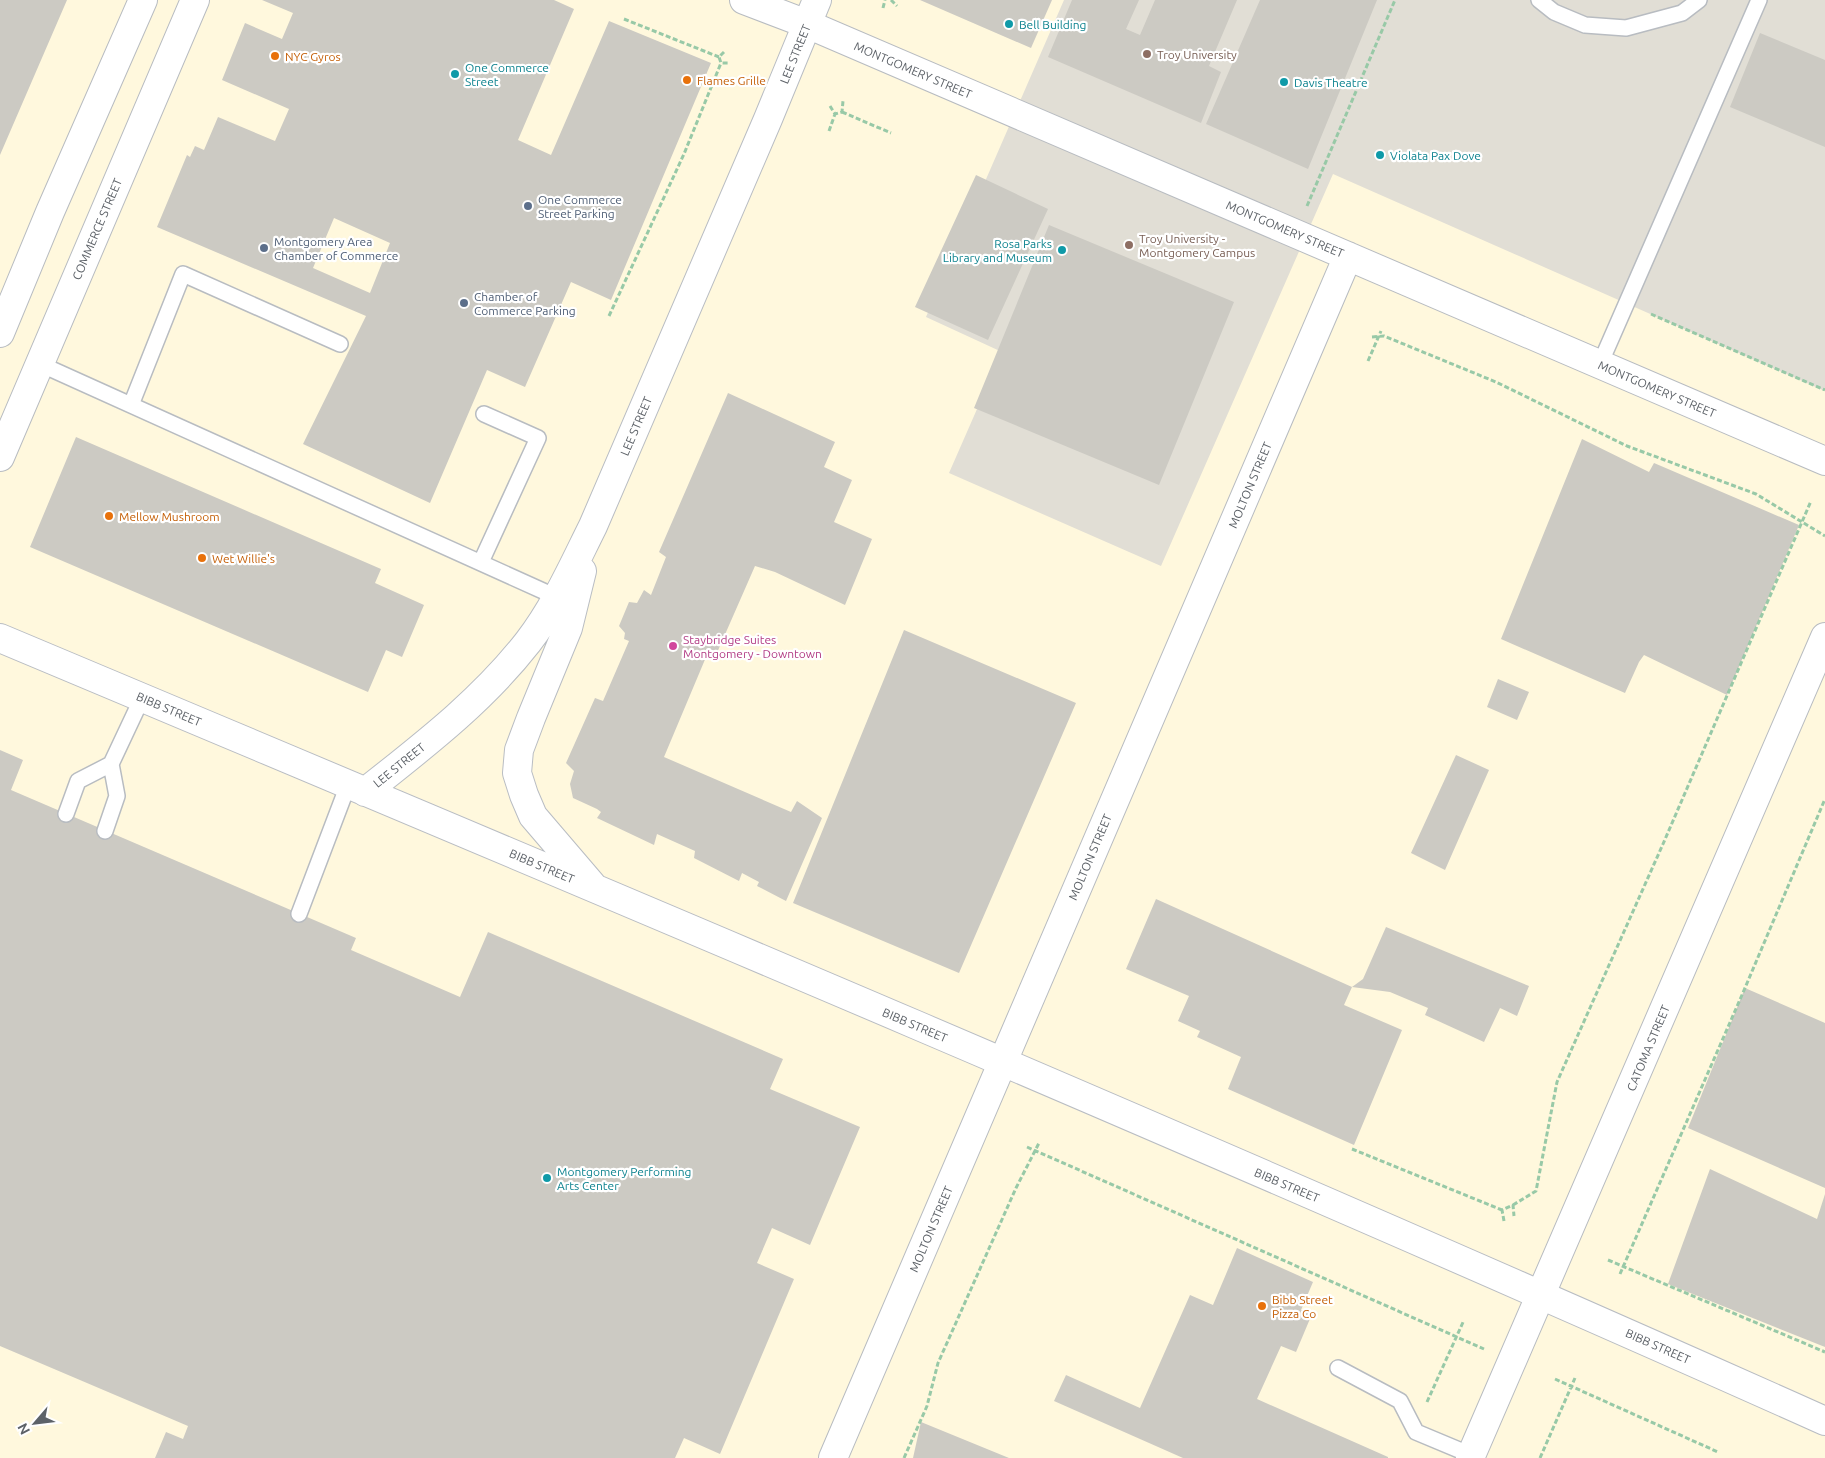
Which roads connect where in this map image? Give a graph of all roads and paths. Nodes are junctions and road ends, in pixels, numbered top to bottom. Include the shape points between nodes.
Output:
1 (143, 0) edge
2 (195, 0) edge
3 (744, 0) edge
4 (885, 0) edge
5 (891, 0) edge
6 (1396, 0) edge
7 (1539, 0) edge
8 (1699, 0) edge
9 (1759, 0) edge
10 (897, 6) dead end
11 (883, 8) dead end
12 (812, 12) edge
13 (624, 19) dead end
14 (724, 52) dead end
15 (719, 58) junction
16 (729, 63) dead end
17 (721, 64) junction
18 (843, 100) dead end
19 (830, 106) dead end
20 (842, 112) junction
21 (835, 114) junction
22 (829, 131) dead end
23 (891, 133) dead end
24 (1296, 234) junction
25 (1348, 256) junction
26 (1651, 314) dead end
27 (609, 316) dead end
28 (1381, 331) dead end
29 (0, 333) edge
30 (1378, 336) junction
31 (1372, 337) dead end
32 (340, 344) dead end
33 (1368, 361) dead end
34 (40, 364) junction
35 (1600, 364) junction
36 (1825, 390) edge
37 (131, 405) junction
38 (484, 414) dead end
39 (0, 457) edge
40 (1825, 460) edge
41 (1811, 501) dead end
42 (1803, 522) junction
43 (1825, 536) edge
44 (480, 562) junction
45 (566, 601) junction
46 (1825, 637) edge
47 (0, 638) edge
48 (142, 698) junction
49 (111, 764) junction
50 (357, 788) junction
51 (1825, 800) edge
52 (66, 814) dead end
53 (105, 831) dead end
54 (596, 889) junction
55 (299, 914) dead end
56 (1002, 1062) junction
57 (1039, 1143) dead end
58 (1027, 1147) dead end
59 (1352, 1149) dead end
60 (1035, 1150) junction
61 (1513, 1205) junction
62 (1502, 1210) junction
63 (1514, 1216) dead end
64 (1504, 1221) dead end
65 (1608, 1260) dead end
66 (1623, 1267) junction
67 (1620, 1274) dead end
68 (1542, 1294) junction
69 (1464, 1320) dead end
70 (1457, 1336) junction
71 (1485, 1349) dead end
72 (1825, 1352) edge
73 (1338, 1368) dead end
74 (1575, 1378) dead end
75 (1555, 1379) dead end
76 (1571, 1386) junction
77 (1825, 1421) edge
78 (1416, 1432) junction
79 (1718, 1452) dead end
80 (1471, 1457) edge
81 (833, 1458) edge
82 (904, 1458) edge
83 (1540, 1458) edge

1 - 29 street
2 - 34 street, COMMERCE STREET
3 - 12 street, MONTGOMERY STREET
4 - 11 path
5 - 10 path
6 - 24 path
7 - 8 lane via 1554,12 1586,25 1626,28 1682,13
9 - 35 lane
12 - 24 street, MONTGOMERY STREET
12 - 45 street, LEE STREET via 593,526
13 - 15 path
14 - 15 path
15 - 17 path
16 - 17 path
17 - 27 path via 684,154
18 - 20 path
19 - 21 path
20 - 21 path
20 - 23 path
21 - 22 path
24 - 25 street, MONTGOMERY STREET
25 - 35 street, MONTGOMERY STREET
25 - 56 street, MOLTON STREET
26 - 36 path
28 - 30 path
30 - 31 path
30 - 33 path
30 - 42 path via 1496,382 1627,446 1756,494
32 - 37 lane via 183,274
34 - 37 lane
34 - 39 street, COMMERCE STREET
35 - 40 street, MONTGOMERY STREET
37 - 44 lane
38 - 44 lane via 538,438
41 - 42 path
42 - 43 path
42 - 61 path via 1557,1082 1536,1191
44 - 45 lane
45 - 50 street, LEE STREET via 456,719
45 - 54 street via 568,628 522,742 517,773 534,816
46 - 68 street, CATOMA STREET
47 - 48 street, BIBB STREET
48 - 49 lane
48 - 50 street, BIBB STREET
49 - 52 lane via 78,782
49 - 53 lane via 118,796
50 - 54 street, BIBB STREET
50 - 55 lane
51 - 66 path
54 - 56 street, BIBB STREET
56 - 68 street, BIBB STREET
56 - 81 street, MOLTON STREET
57 - 60 path
58 - 60 path
59 - 62 path
60 - 70 path
60 - 82 path via 938,1363 927,1406
61 - 62 path
61 - 63 path
62 - 64 path
65 - 66 path
66 - 67 path
66 - 72 path
68 - 77 street, BIBB STREET
68 - 80 street, CATOMA STREET
69 - 70 path
70 - 71 path
70 - 78 path
73 - 78 lane via 1400,1401
74 - 76 path
75 - 76 path
76 - 79 path
76 - 83 path
78 - 80 lane

